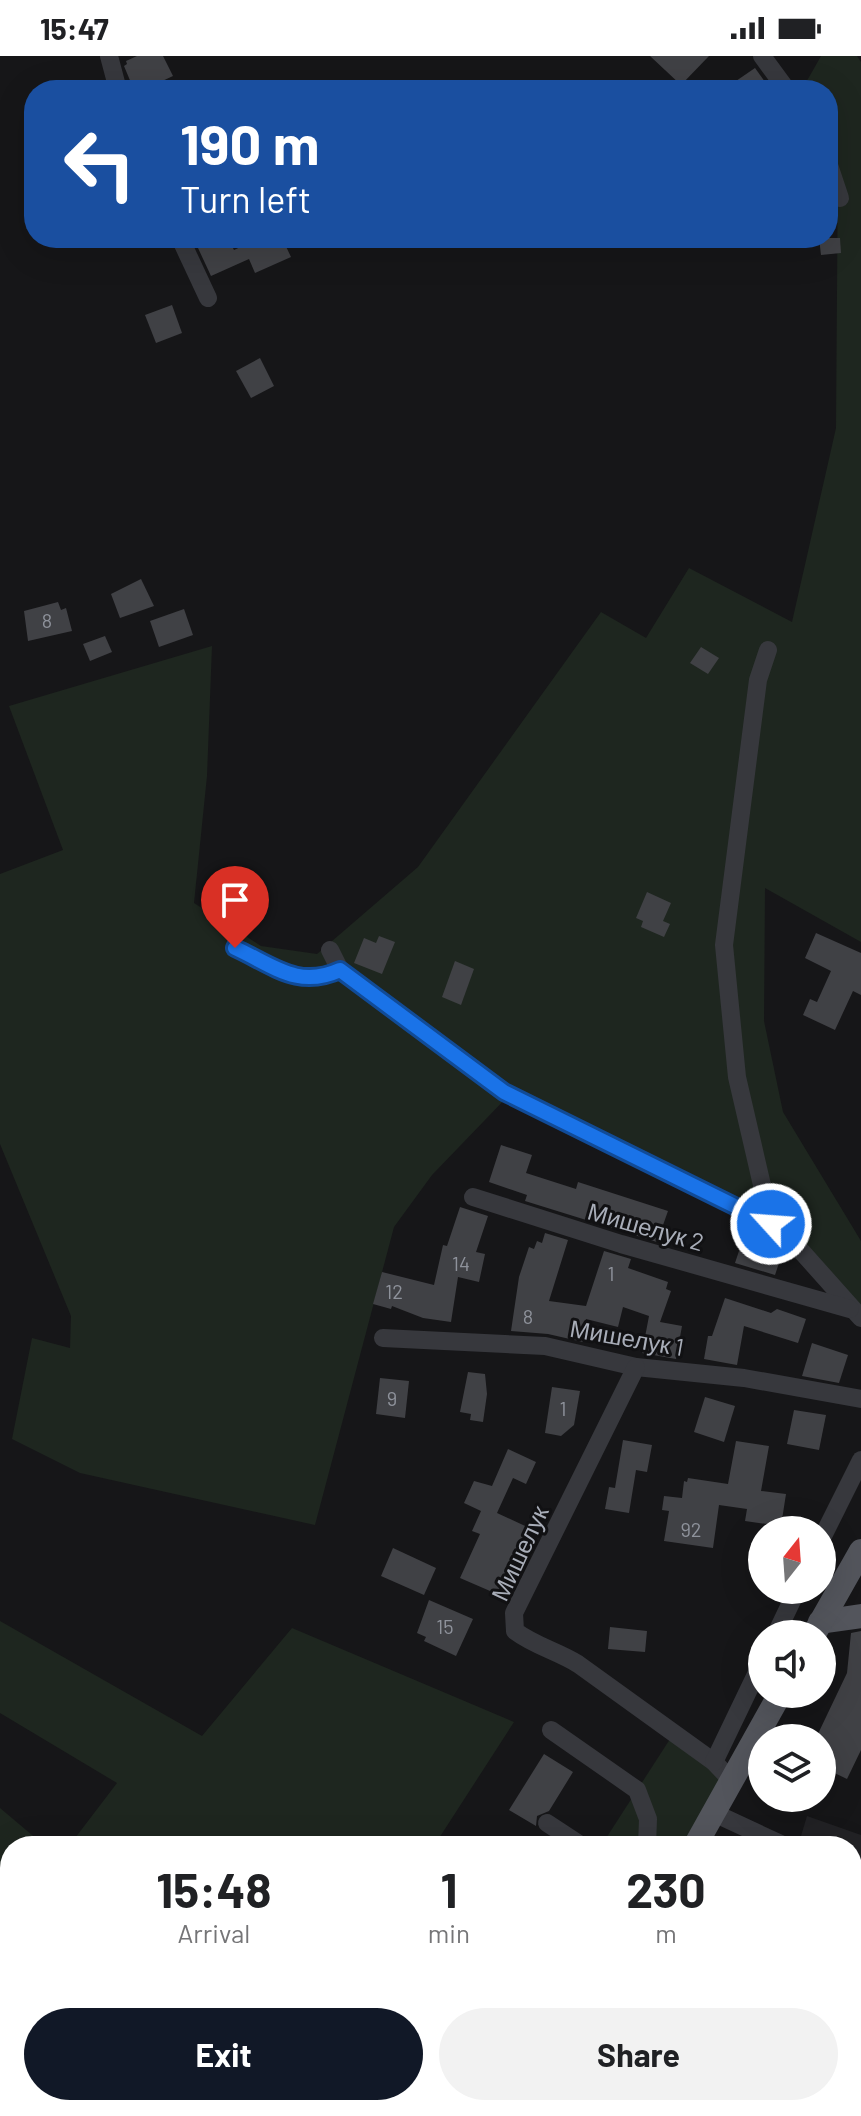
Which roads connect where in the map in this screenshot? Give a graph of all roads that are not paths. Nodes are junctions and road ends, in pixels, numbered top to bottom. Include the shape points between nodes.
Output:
1 (109, 56) edge
2 (762, 56) edge
3 (115, 80) edge
4 (780, 80) edge
5 (838, 192) edge
6 (840, 198) dead end
7 (185, 248) edge
8 (208, 298) dead end
9 (768, 650) dead end
10 (235, 948) dead end
11 (330, 950) dead end
12 (340, 970) junction
13 (473, 1197) dead end
14 (771, 1224) junction
15 (857, 1314) edge
16 (383, 1338) dead end
17 (636, 1367) junction
18 (861, 1399) edge
19 (861, 1460) edge
20 (833, 1516) edge
21 (861, 1551) edge
22 (861, 1616) edge
23 (822, 1620) edge
24 (836, 1623) edge
25 (748, 1691) edge
26 (772, 1708) edge
27 (551, 1730) dead end
28 (714, 1762) junction
29 (732, 1781) junction
30 (714, 1813) junction
31 (547, 1823) dead end
32 (567, 1836) edge
33 (647, 1836) edge
34 (701, 1836) edge
35 (761, 1836) edge

1 - 3 street
2 - 4 street
5 - 6 street
7 - 8 street
9 - 14 street via 758,680 724,945 737,1077
10 - 12 street via 301,979 320,979
11 - 12 street
12 - 14 street via 504,1092
13 - 15 street, Мишелук 2
14 - 15 street
16 - 17 street, Мишелук 1 via 545,1346
17 - 18 street, Мишелук 1 via 744,1378
17 - 28 street, Мишелук via 514,1613 515,1631 535,1646 555,1650 578,1664
19 - 20 street
21 - 23 main road
22 - 24 main road
25 - 28 street
26 - 29 main road
27 - 33 street via 637,1790 648,1819
28 - 29 street
29 - 30 main road
30 - 34 main road
30 - 35 street
31 - 32 street

